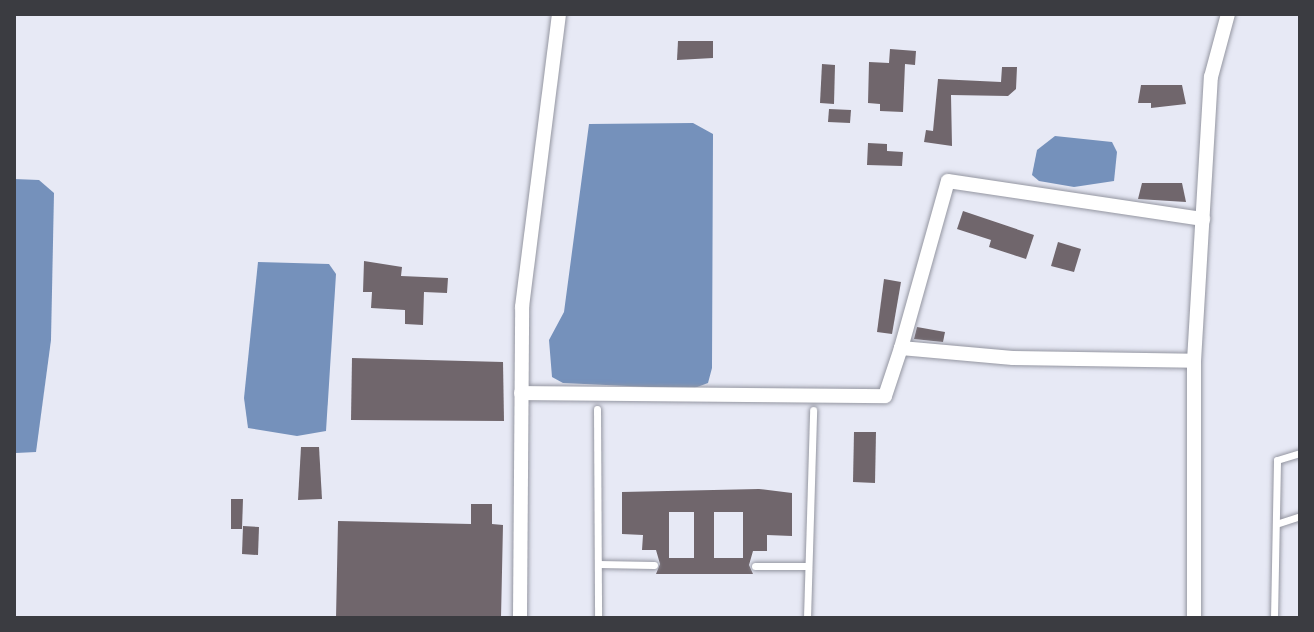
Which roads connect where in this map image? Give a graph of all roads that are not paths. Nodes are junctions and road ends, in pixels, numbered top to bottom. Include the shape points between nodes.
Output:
1 (559, 14) edge
2 (1228, 14) edge
3 (1203, 219) junction
4 (901, 348) junction
5 (1194, 361) junction
6 (521, 393) junction
7 (597, 409) dead end
8 (813, 410) dead end
9 (1300, 453) edge
10 (1300, 516) edge
11 (1276, 524) junction
12 (598, 564) junction
13 (654, 565) dead end
14 (755, 566) dead end
15 (807, 566) junction
16 (520, 618) edge
17 (598, 618) edge
18 (807, 618) edge
19 (1194, 618) edge
20 (1274, 618) edge

1 - 6 street via 522,307
2 - 3 street via 1211,77
3 - 4 street via 948,181
3 - 5 street
4 - 5 street via 1013,358
4 - 6 street via 885,396
5 - 19 street
6 - 16 street
7 - 12 lane
8 - 15 lane
9 - 11 lane via 1277,460
10 - 11 lane
11 - 20 lane
12 - 13 lane
12 - 17 lane
14 - 15 lane
15 - 18 lane

